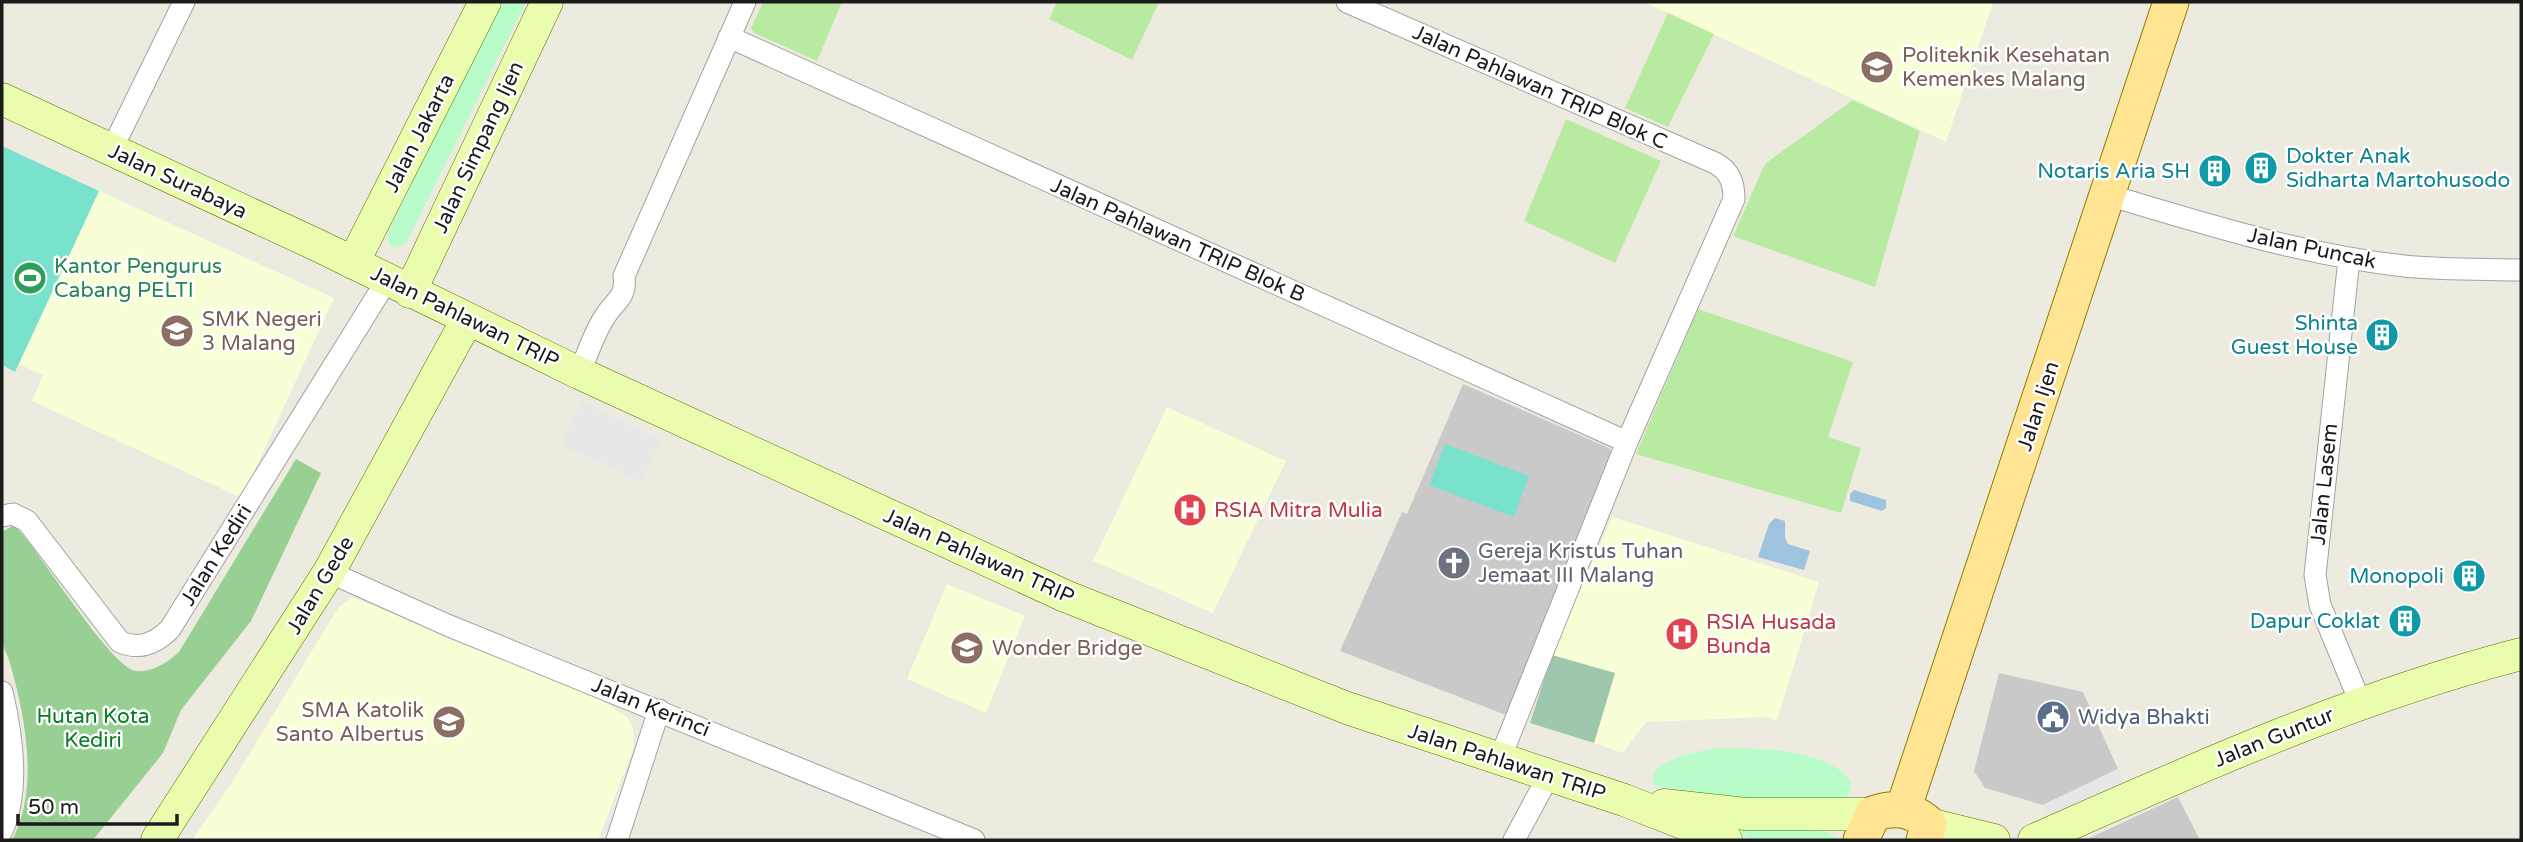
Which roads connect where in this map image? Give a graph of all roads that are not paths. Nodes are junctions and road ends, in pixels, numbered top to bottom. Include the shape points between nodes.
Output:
1 (184, 2) edge
2 (485, 2) edge
3 (547, 2) edge
4 (744, 2) edge
5 (1346, 2) edge
6 (2171, 2) edge
7 (729, 37) junction
8 (2, 99) edge
9 (111, 151) junction
10 (2108, 195) junction
11 (2349, 259) junction
12 (353, 263) junction
13 (2521, 270) edge
14 (398, 286) junction
15 (467, 320) junction
16 (579, 373) junction
17 (1627, 442) junction
18 (2, 516) edge
19 (329, 572) junction
20 (2521, 654) edge
21 (2, 692) edge
22 (2360, 702) junction
23 (659, 710) junction
24 (1499, 761) junction
25 (1548, 776) junction
26 (1624, 800) junction
27 (1898, 826) edge
28 (2, 831) edge
29 (157, 840) edge
30 (617, 840) edge
31 (974, 840) edge
32 (1514, 840) edge
33 (1726, 840) edge
34 (1994, 840) edge
35 (2034, 840) edge

1 - 9 street
2 - 12 main road, Jalan Jakarta
3 - 14 main road, Jalan Simpang Ijen
4 - 7 street
5 - 17 street, Jalan Pahlawan TRIP Blok C via 1715,163 1730,177 1734,200
6 - 10 main road, Jalan Ijen
7 - 16 street via 624,276 615,278 604,303 606,313
7 - 17 street, Jalan Pahlawan TRIP Blok B
8 - 9 main road, Jalan Surabaya
9 - 12 main road, Jalan Surabaya
10 - 11 street, Jalan Puncak
10 - 27 main road, Jalan Ijen
11 - 13 street, Jalan Puncak via 2406,267
11 - 22 street, Jalan Lasem via 2315,575 2320,605
12 - 14 main road, Jalan Pahlawan TRIP
14 - 15 main road, Jalan Pahlawan TRIP
14 - 18 street, Jalan Kediri via 160,639 140,646 120,642 27,521 13,514
15 - 16 main road, Jalan Pahlawan TRIP
15 - 19 main road, Jalan Gede
16 - 24 main road, Jalan Pahlawan TRIP via 1065,596 1347,708
17 - 24 street
19 - 23 street, Jalan Kerinci
19 - 29 main road, Jalan Gede
20 - 22 main road, Jalan Guntur
21 - 28 street via 12,772
22 - 35 main road, Jalan Guntur
23 - 30 street
23 - 31 street, Jalan Kerinci
24 - 25 main road, Jalan Pahlawan TRIP
25 - 26 main road, Jalan Pahlawan TRIP
25 - 32 street
26 - 27 main road, Jalan Pahlawan TRIP
26 - 33 main road, Jalan Pahlawan TRIP
27 - 34 main road, Jalan Pahlawan TRIP

